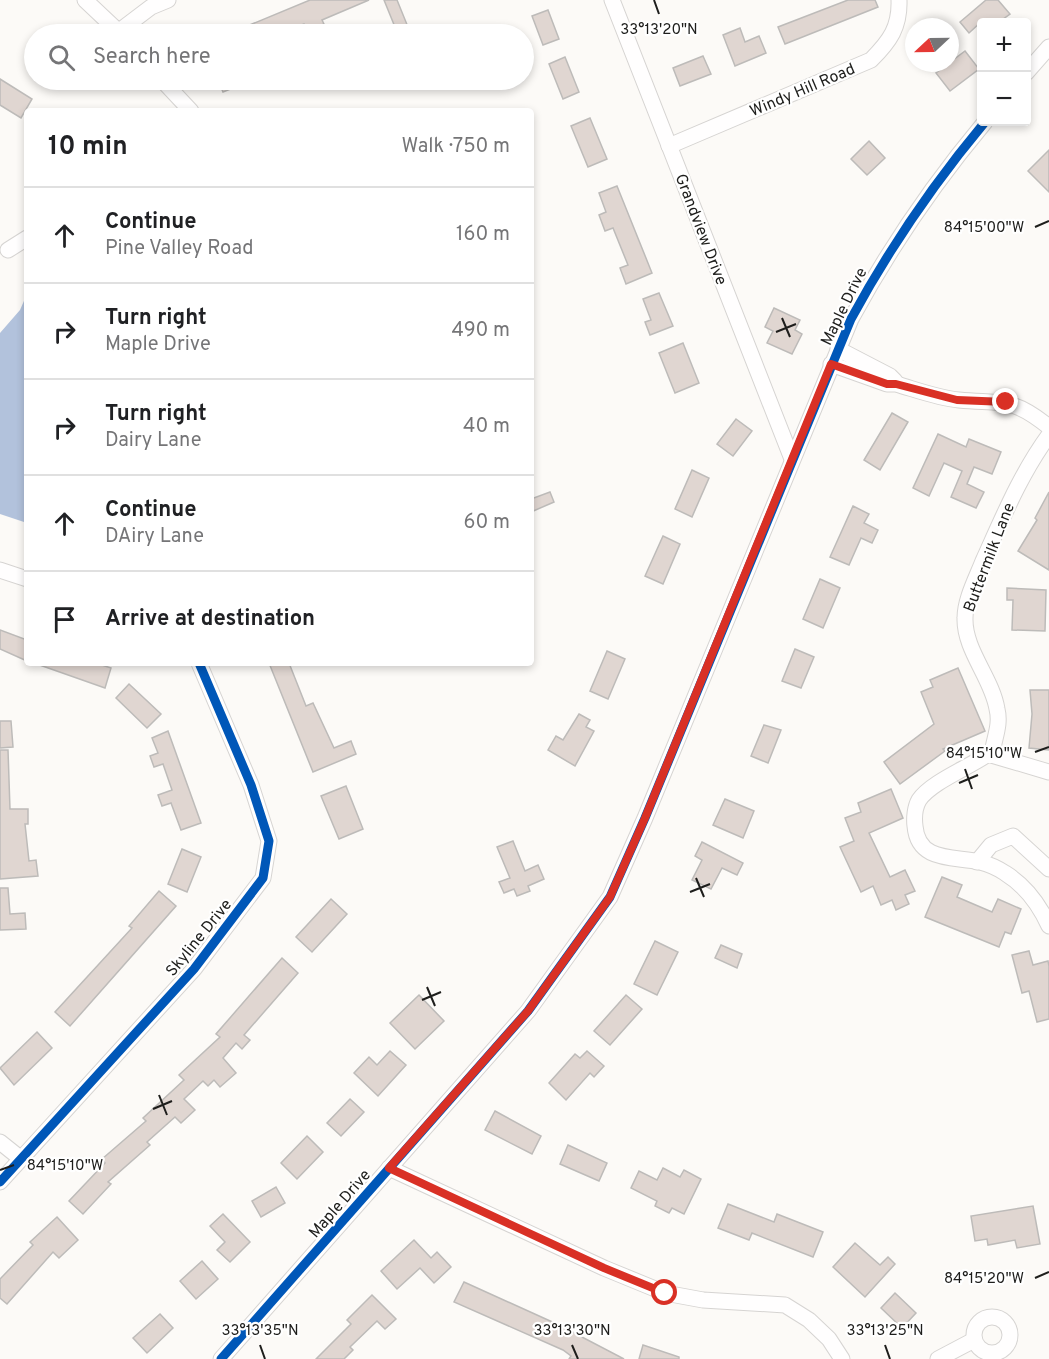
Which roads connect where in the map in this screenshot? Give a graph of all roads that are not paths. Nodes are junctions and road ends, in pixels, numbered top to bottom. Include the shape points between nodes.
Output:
1 (85, 0) edge
2 (168, 0) edge
3 (612, 0) edge
4 (899, 0) edge
5 (110, 24) edge
6 (130, 24) edge
7 (1049, 47) edge
8 (1027, 72) edge
9 (171, 90) edge
10 (188, 108) edge
11 (982, 126) edge
12 (669, 146) junction
13 (24, 240) edge
14 (8, 250) dead end
15 (838, 349) junction
16 (831, 364) junction
17 (869, 371) junction
18 (1049, 427) edge
19 (1049, 435) edge
20 (792, 459) junction
21 (0, 570) edge
22 (24, 578) edge
23 (200, 666) edge
24 (992, 754) junction
25 (1049, 772) edge
26 (976, 862) junction
27 (1049, 869) edge
28 (1049, 925) edge
29 (0, 1142) edge
30 (20, 1158) junction
31 (389, 1168) junction
32 (0, 1182) edge
33 (974, 1340) dead end
34 (221, 1359) edge
35 (842, 1359) edge
36 (938, 1359) edge

1 - 5 street
2 - 6 street via 150,7
3 - 12 street, Grandview Drive
4 - 12 street, Windy Hill Road via 900,18 891,39 872,60
7 - 8 street
9 - 10 street
11 - 15 street, Maple Drive via 885,255
12 - 20 street, Grandview Drive
13 - 14 street
15 - 16 street, Maple Drive
15 - 17 street
16 - 17 street
16 - 20 street, Maple Drive
17 - 18 street via 890,376 896,384 957,400 1006,402 1031,413
19 - 24 street, Buttermilk Lane via 1024,470 1006,508 964,619 998,709 999,726
20 - 31 street, Maple Drive via 610,897 528,1011
21 - 22 street
23 - 30 street, Skyline Drive via 251,785 269,841 263,878 194,969
24 - 25 street
24 - 26 street via 934,786 920,799 914,816 915,831 927,852
26 - 27 street via 991,845 1013,836
26 - 28 street via 1005,873 1022,886 1040,906
29 - 30 street
30 - 32 street, Skyline Drive
31 - 34 street, Maple Drive
31 - 35 street via 665,1293 703,1300 785,1305 809,1320
33 - 36 street

